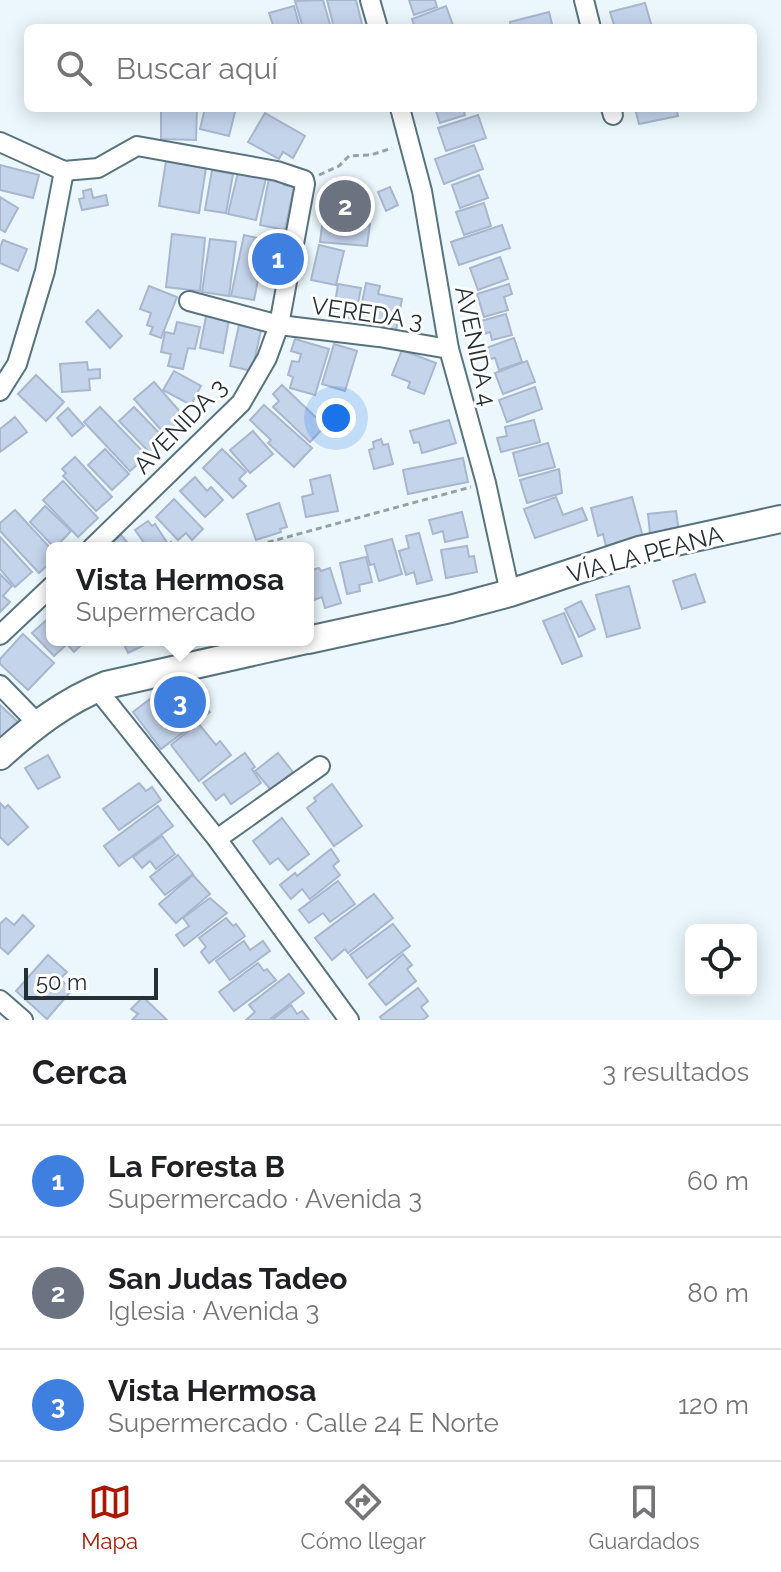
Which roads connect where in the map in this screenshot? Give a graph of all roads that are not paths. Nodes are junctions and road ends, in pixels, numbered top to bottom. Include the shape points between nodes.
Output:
1 (370, 0) edge
2 (584, 0) edge
3 (377, 24) edge
4 (590, 24) edge
5 (401, 112) edge
6 (0, 142) edge
7 (64, 171) junction
8 (189, 301) dead end
9 (279, 325) junction
10 (449, 349) junction
11 (0, 391) edge
12 (781, 519) edge
13 (98, 542) edge
14 (46, 592) edge
15 (510, 593) junction
16 (0, 635) edge
17 (314, 638) edge
18 (279, 646) edge
19 (0, 685) edge
20 (97, 689) junction
21 (37, 723) junction
22 (0, 756) edge
23 (320, 766) dead end
24 (217, 839) junction
25 (0, 1000) edge
26 (23, 1020) edge
27 (349, 1020) edge

1 - 3 street
2 - 4 street
5 - 10 street, AVENIDA 4 via 422,191
6 - 7 street
7 - 9 street, AVENIDA 3 via 98,168 137,146 304,180
7 - 11 street via 45,271 17,364
8 - 9 street, VEREDA 3
9 - 10 street, VEREDA 3
9 - 13 street, AVENIDA 3 via 241,403
10 - 15 street, AVENIDA 4
12 - 15 main road, VÍA LA PEANA via 639,550
14 - 16 street
15 - 17 main road, VÍA LA PEANA
18 - 20 main road, VÍA LA PEANA
19 - 21 street
20 - 21 main road, VÍA LA PEANA
20 - 24 street
21 - 22 main road, VÍA LA PEANA
23 - 24 street
24 - 27 street
25 - 26 street

